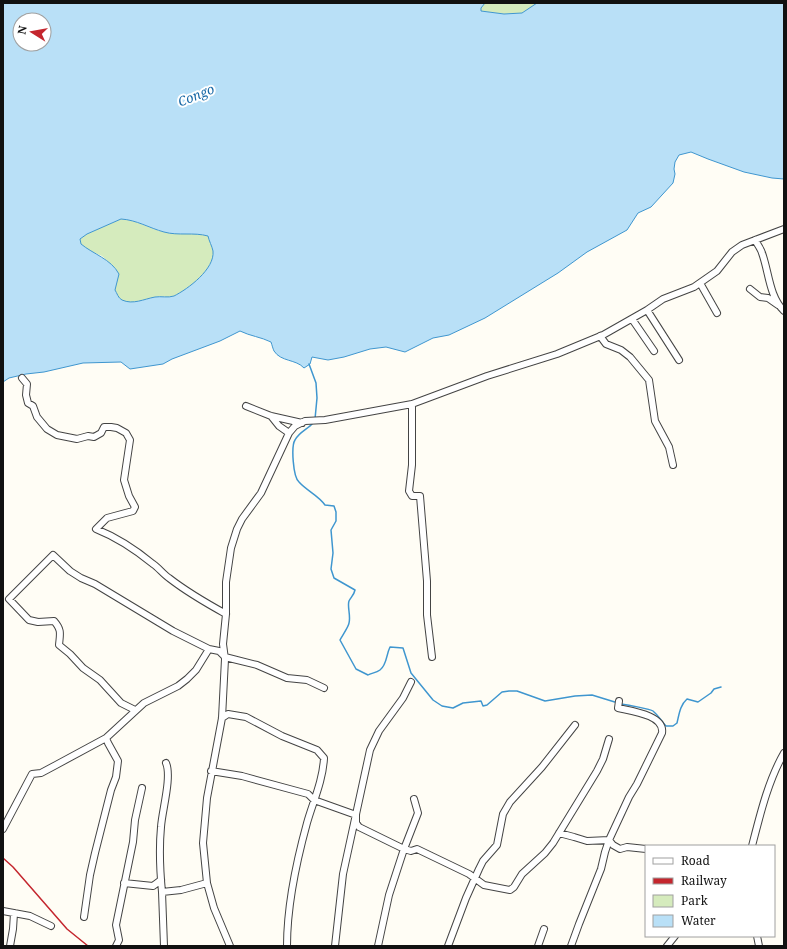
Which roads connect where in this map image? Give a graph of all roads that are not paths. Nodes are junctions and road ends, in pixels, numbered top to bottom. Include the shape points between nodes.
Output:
1 (784, 228) edge
2 (755, 240) junction
3 (700, 283) junction
4 (750, 289) dead end
5 (782, 309) edge
6 (647, 310) junction
7 (717, 313) dead end
8 (632, 318) junction
9 (600, 336) junction
10 (654, 351) dead end
11 (679, 360) dead end
12 (22, 378) dead end
13 (412, 404) junction
14 (246, 406) dead end
15 (272, 416) junction
16 (302, 423) junction
17 (289, 433) junction
18 (673, 465) dead end
19 (226, 614) junction
20 (209, 649) junction
21 (225, 657) junction
22 (432, 657) dead end
23 (411, 682) dead end
24 (324, 688) dead end
25 (619, 701) dead end
26 (135, 710) junction
27 (222, 718) junction
28 (575, 725) dead end
29 (106, 738) junction
30 (609, 739) dead end
31 (784, 753) edge
32 (166, 764) dead end
33 (212, 771) junction
34 (142, 788) dead end
35 (414, 799) dead end
36 (314, 800) junction
37 (356, 815) junction
38 (3, 829) edge
39 (559, 833) junction
40 (609, 840) junction
41 (752, 845) edge
42 (404, 849) junction
43 (645, 849) edge
44 (475, 878) junction
45 (161, 880) junction
46 (124, 883) junction
47 (207, 884) junction
48 (162, 892) junction
49 (3, 912) edge
50 (14, 913) junction
51 (84, 917) dead end
52 (51, 926) dead end
53 (544, 929) dead end
54 (674, 937) edge
55 (10, 946) edge
56 (116, 946) edge
57 (164, 946) edge
58 (230, 946) edge
59 (287, 946) edge
60 (335, 946) edge
61 (378, 946) edge
62 (448, 946) edge
63 (538, 946) edge
64 (571, 946) edge
65 (667, 946) edge

1 - 2 street
2 - 3 street via 742,244 717,271
2 - 5 street via 762,252 769,282
3 - 6 street via 663,299
3 - 7 street
4 - 5 street
6 - 8 street
6 - 11 street
8 - 9 street
8 - 10 street
9 - 13 street via 557,354 487,376
9 - 18 street via 606,344 630,357 649,380 655,421 669,447
12 - 19 street via 27,384 28,403 33,406 37,417 47,429 57,435 94,437 101,433 104,427 111,427 126,433 130,440 124,480 134,507 133,511 107,518 96,529 140,554 168,578
13 - 16 street
13 - 22 street via 412,465 409,491 412,496 420,496
14 - 15 street
15 - 16 street
15 - 17 street via 279,426
16 - 17 street
17 - 19 street via 260,493 242,519 234,538 226,582
19 - 21 street via 223,644
20 - 21 street via 219,651
20 - 26 street via 187,679
20 - 26 street via 81,578 53,555 9,599 29,620 54,621 59,626 59,645 100,680 121,703
21 - 24 street via 257,665 287,678 307,680
21 - 27 street
23 - 37 street via 403,698 379,731 370,750
25 - 40 street via 618,708 658,721 662,733
26 - 29 street
27 - 33 street
27 - 36 street via 228,714 246,717 316,750 324,758 324,763
28 - 44 street via 510,802 503,814 497,845 483,861
29 - 38 street via 41,773 32,774
29 - 51 street via 118,760 116,777 94,853
30 - 39 street via 597,771
31 - 41 street via 776,766
32 - 45 street via 168,768 160,828
33 - 36 street via 265,781 308,794
33 - 47 street via 203,843
34 - 46 street
35 - 42 street via 418,813
36 - 37 street
36 - 59 street via 294,879 287,926
37 - 42 street via 358,827
37 - 60 street via 343,874
39 - 40 street via 587,841
39 - 44 street via 545,853 522,874 512,889 484,885
40 - 43 street via 620,849
40 - 64 street via 601,869
42 - 44 street via 417,849
42 - 61 street via 384,914
44 - 62 street
45 - 46 street via 154,886
45 - 48 street
46 - 56 street via 116,925 119,940
47 - 48 street
47 - 58 street
48 - 57 street
49 - 50 street
50 - 52 street via 30,916
50 - 55 street
53 - 63 street
54 - 65 street

